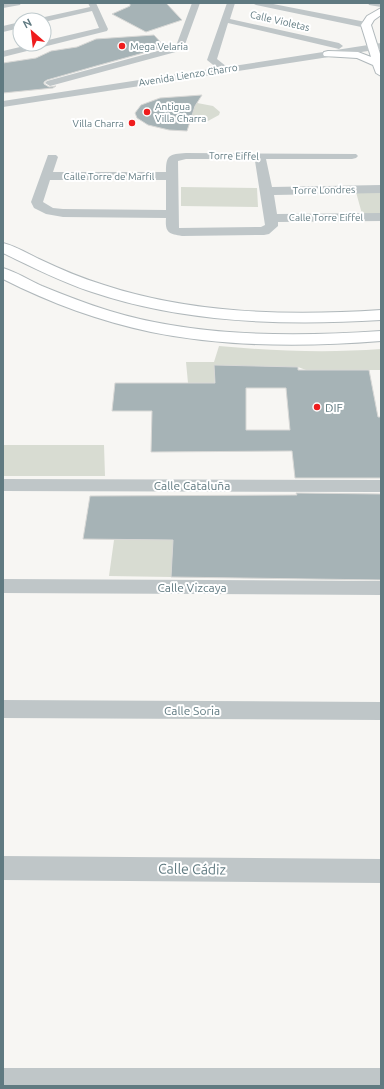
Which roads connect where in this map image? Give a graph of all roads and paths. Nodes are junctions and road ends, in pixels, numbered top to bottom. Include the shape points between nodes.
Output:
1 (17, 3) edge
2 (196, 3) edge
3 (231, 3) edge
4 (256, 3) edge
5 (372, 3) edge
6 (93, 5) edge
7 (381, 5) edge
8 (3, 6) edge
9 (381, 11) edge
10 (52, 17) edge
11 (225, 20) junction
12 (373, 39) edge
13 (341, 45) junction
14 (329, 48) junction
15 (3, 54) edge
16 (215, 64) junction
17 (380, 68) edge
18 (224, 69) junction
19 (50, 83) dead end
20 (3, 95) edge
21 (3, 104) edge
22 (52, 156) dead end
23 (352, 156) dead end
24 (255, 157) junction
25 (47, 176) junction
26 (172, 176) junction
27 (381, 189) edge
28 (267, 190) junction
29 (171, 214) junction
30 (381, 217) edge
31 (271, 218) junction
32 (3, 247) edge
33 (3, 273) edge
34 (381, 315) edge
35 (381, 336) edge
36 (3, 485) edge
37 (381, 486) edge
38 (3, 586) edge
39 (381, 588) edge
40 (3, 709) edge
41 (381, 711) edge
42 (3, 868) edge
43 (381, 871) edge
44 (3, 1084) edge
45 (381, 1084) edge

1 - 8 street
2 - 19 street via 180,48
3 - 11 street
4 - 12 street
5 - 7 street
6 - 10 street
6 - 15 street via 104,29
9 - 12 main road via 370,18
11 - 14 street, Calle Violetas
11 - 16 street via 212,60
12 - 13 main road
12 - 14 street, Avenida Lienzo Charro
12 - 17 main road
13 - 14 street, Calle Violetas
13 - 16 street, Avenida Lienzo Charro
14 - 17 main road via 358,56
14 - 18 street, Avenida Lienzo Charro
16 - 18 street
16 - 20 street, Avenida Lienzo Charro
18 - 21 street, Avenida Lienzo Charro
22 - 25 street
23 - 24 street, Torre Eiffel
24 - 26 street, Torre Eiffel via 176,157 172,160
24 - 28 street via 260,159
25 - 26 street, Calle Torre de Marfil
25 - 29 street via 37,202 43,209 63,213
26 - 29 street, Torre Eiffel
27 - 28 street, Torre Londres
28 - 31 street
29 - 31 street, Torre Eiffel via 172,228 182,232 264,231 272,226
30 - 31 street, Calle Torre Eiffel
32 - 34 main road via 90,286 185,309 235,315 299,318
33 - 35 main road via 33,289 140,325 200,334 279,339
36 - 37 street, Calle Cataluña
38 - 39 street, Calle Vizcaya
40 - 41 street, Calle Soria
42 - 43 street, Calle Cádiz
44 - 45 street

